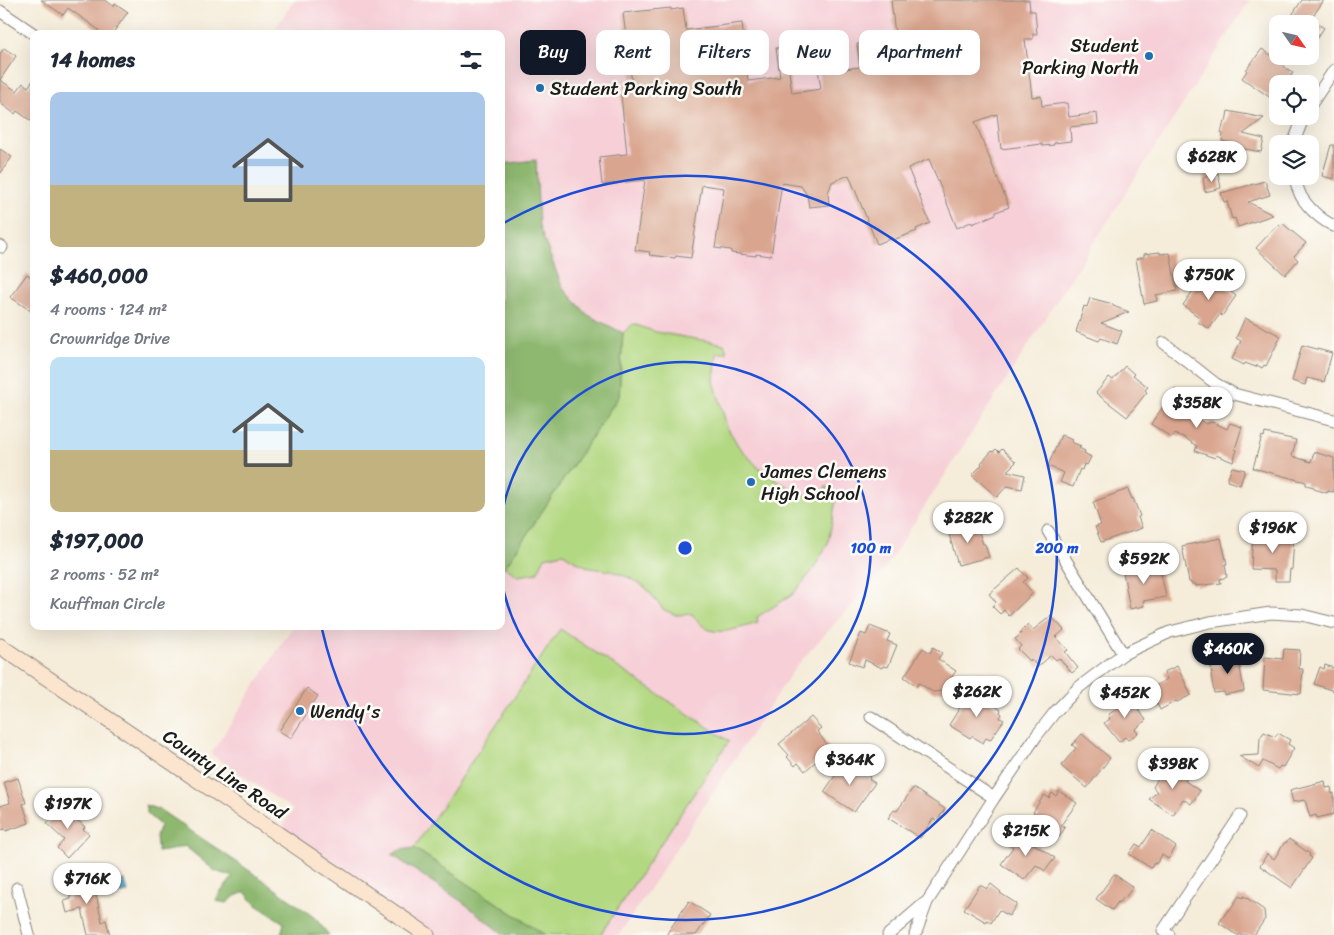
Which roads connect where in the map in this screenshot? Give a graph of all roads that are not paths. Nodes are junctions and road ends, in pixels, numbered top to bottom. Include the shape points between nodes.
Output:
1 (0, 11) edge
2 (30, 31) edge
3 (1334, 70) edge
4 (1319, 92) edge
5 (1297, 185) edge
6 (1334, 226) edge
7 (1164, 343) dead end
8 (1334, 420) edge
9 (1048, 531) dead end
10 (1334, 623) edge
11 (0, 646) edge
12 (1123, 654) junction
13 (871, 717) dead end
14 (994, 798) junction
15 (1240, 816) dead end
16 (18, 888) dead end
17 (927, 902) junction
18 (29, 935) edge
19 (427, 935) edge
20 (888, 935) edge
21 (915, 935) edge
22 (1169, 935) edge

1 - 2 street
3 - 4 street
5 - 6 street via 1309,206
7 - 8 street via 1216,384 1234,394
9 - 12 street
10 - 12 street via 1271,612 1170,632
11 - 19 main road, County Line Road
12 - 14 street via 1078,688 1055,712
13 - 14 street
14 - 17 street
15 - 22 street via 1163,931
16 - 18 street
17 - 20 street
17 - 21 street

